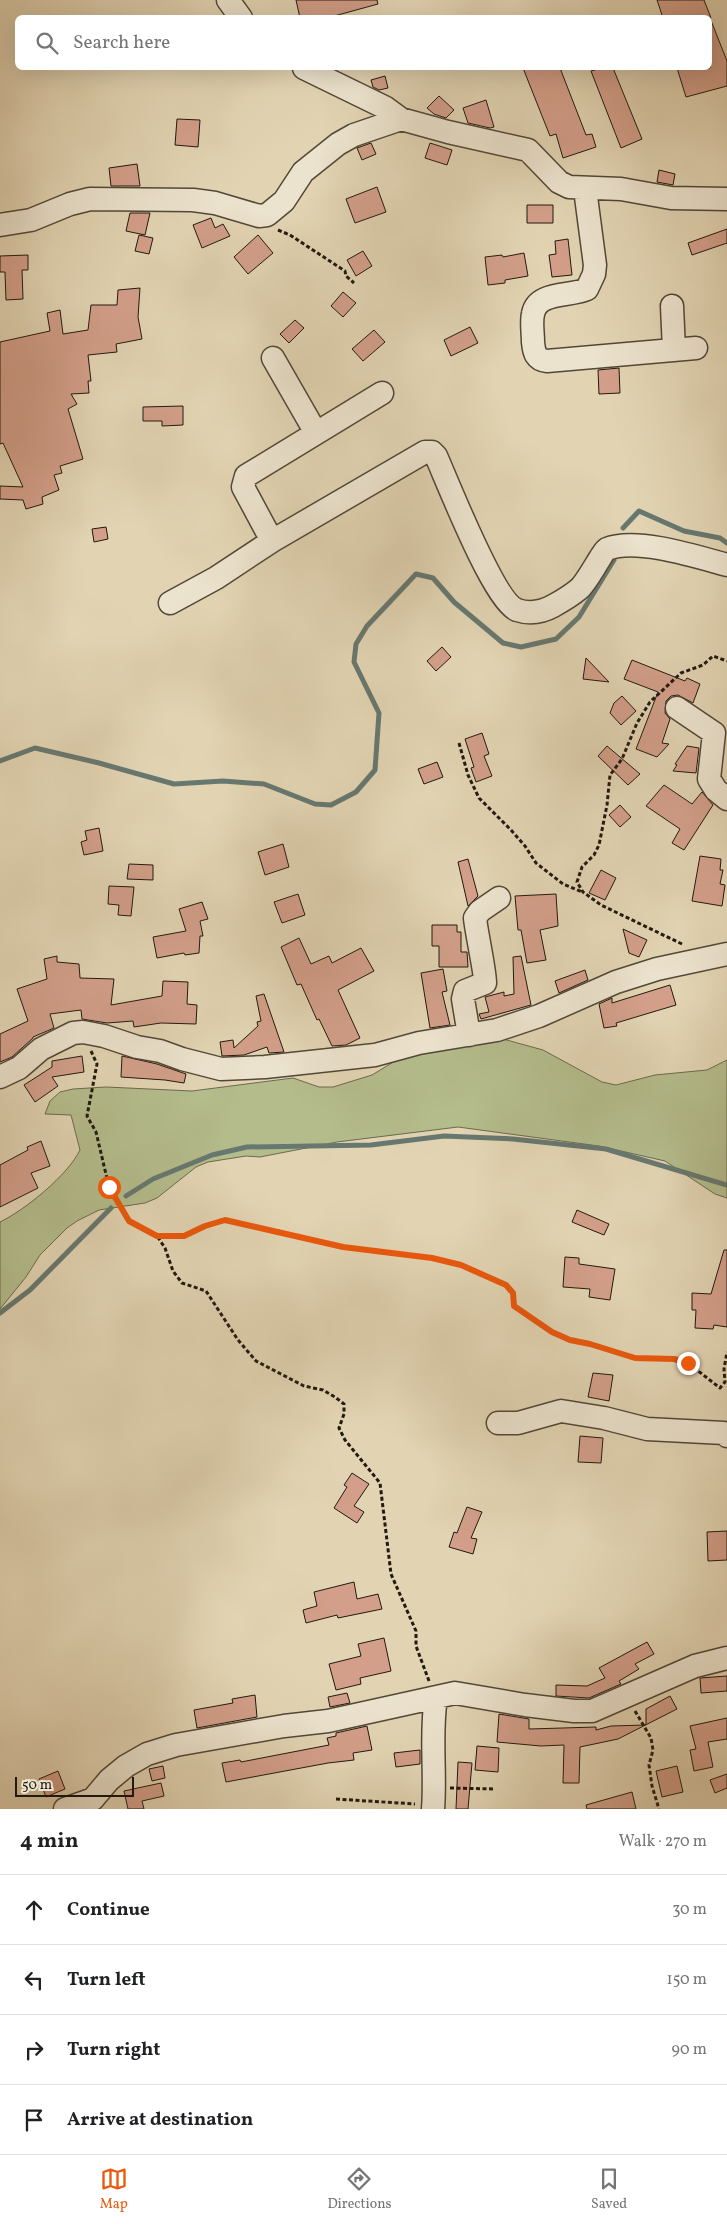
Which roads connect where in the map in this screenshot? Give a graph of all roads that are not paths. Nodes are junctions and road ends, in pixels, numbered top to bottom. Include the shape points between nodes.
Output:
1 (228, 0) edge
2 (239, 15) edge
3 (308, 70) edge
4 (402, 119) junction
5 (585, 189) junction
6 (727, 199) edge
7 (0, 225) edge
8 (672, 306) dead end
9 (696, 348) dead end
10 (674, 350) junction
11 (273, 358) dead end
12 (382, 393) dead end
13 (316, 433) junction
14 (272, 541) junction
15 (727, 565) edge
16 (170, 603) dead end
17 (677, 708) dead end
18 (727, 799) edge
19 (499, 898) dead end
20 (717, 957) edge
21 (470, 1035) junction
22 (0, 1077) edge
23 (498, 1423) dead end
24 (727, 1436) edge
25 (727, 1658) edge
26 (436, 1698) junction
27 (433, 1800) edge
28 (65, 1809) edge

1 - 2 street
3 - 4 street
4 - 5 street via 528,150 559,182
4 - 7 street via 354,135 338,144 303,172 284,201 267,215 258,216 224,205 193,200 90,200 70,204 31,220
5 - 6 street via 621,190 671,198
5 - 10 street via 594,274 587,289 545,298 535,308 532,315 536,356 547,361
8 - 10 street
9 - 10 street
11 - 13 street
12 - 13 street
13 - 14 street via 246,476 243,487
14 - 15 street via 425,452 432,452 492,581 506,602 516,610 542,611 579,589 607,549 628,546 661,548
14 - 16 street via 216,578
17 - 18 street via 714,733 709,779
19 - 21 street via 475,918 486,978 485,983 465,991 463,1000
20 - 21 street via 657,969 616,982 535,1018
21 - 22 street via 419,1043 375,1055 237,1070 208,1066 83,1032 41,1049 19,1068
23 - 24 street via 518,1423 561,1411 647,1429 711,1431
25 - 26 street via 694,1666 592,1710 525,1706 455,1693
26 - 27 street
26 - 28 street via 328,1721 176,1745 147,1754 126,1766 108,1780 93,1799

